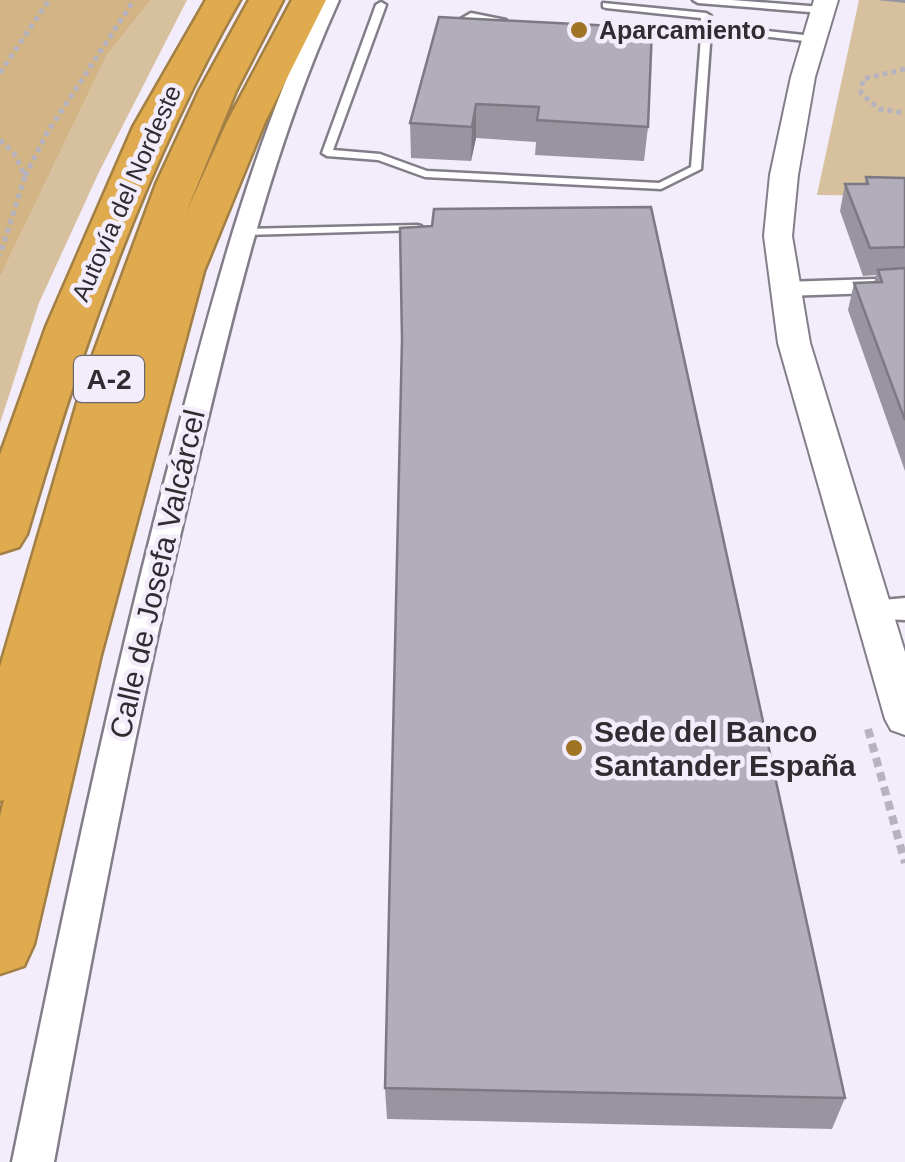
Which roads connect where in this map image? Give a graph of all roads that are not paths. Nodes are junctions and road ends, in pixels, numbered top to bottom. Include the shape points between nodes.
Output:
1 (201, 0) edge
2 (223, 0) edge
3 (266, 0) edge
4 (309, 0) edge
5 (330, 0) edge
6 (698, 0) edge
7 (606, 4) dead end
8 (380, 5) dead end
9 (820, 16) edge
10 (504, 26) edge
11 (522, 26) edge
12 (614, 30) edge
13 (706, 31) junction
14 (187, 57) junction
15 (432, 228) edge
16 (244, 232) junction
17 (905, 286) edge
18 (784, 289) junction
19 (0, 534) edge
20 (905, 609) edge
21 (872, 610) junction
22 (905, 719) edge
23 (0, 776) edge
24 (0, 944) edge
25 (33, 1162) edge

1 - 14 highway
2 - 14 highway, Autovía del Nordeste / A-2
3 - 23 highway, Autovía del Nordeste / A-2 via 167,205 124,323
4 - 24 highway via 246,122 182,271 72,655
5 - 16 street, Calle de Josefa Valcárcel via 266,156
6 - 9 lane
7 - 13 lane via 706,16
8 - 13 lane via 327,153 380,157 424,174 661,186 696,170
9 - 13 lane
9 - 18 street via 784,175 778,236
10 - 11 lane
12 - 13 lane
14 - 19 highway, Autovía del Nordeste / A-2 via 89,269
15 - 16 lane
16 - 25 street, Calle de Josefa Valcárcel via 90,859
17 - 18 street
18 - 21 street
20 - 21 street
21 - 22 street

